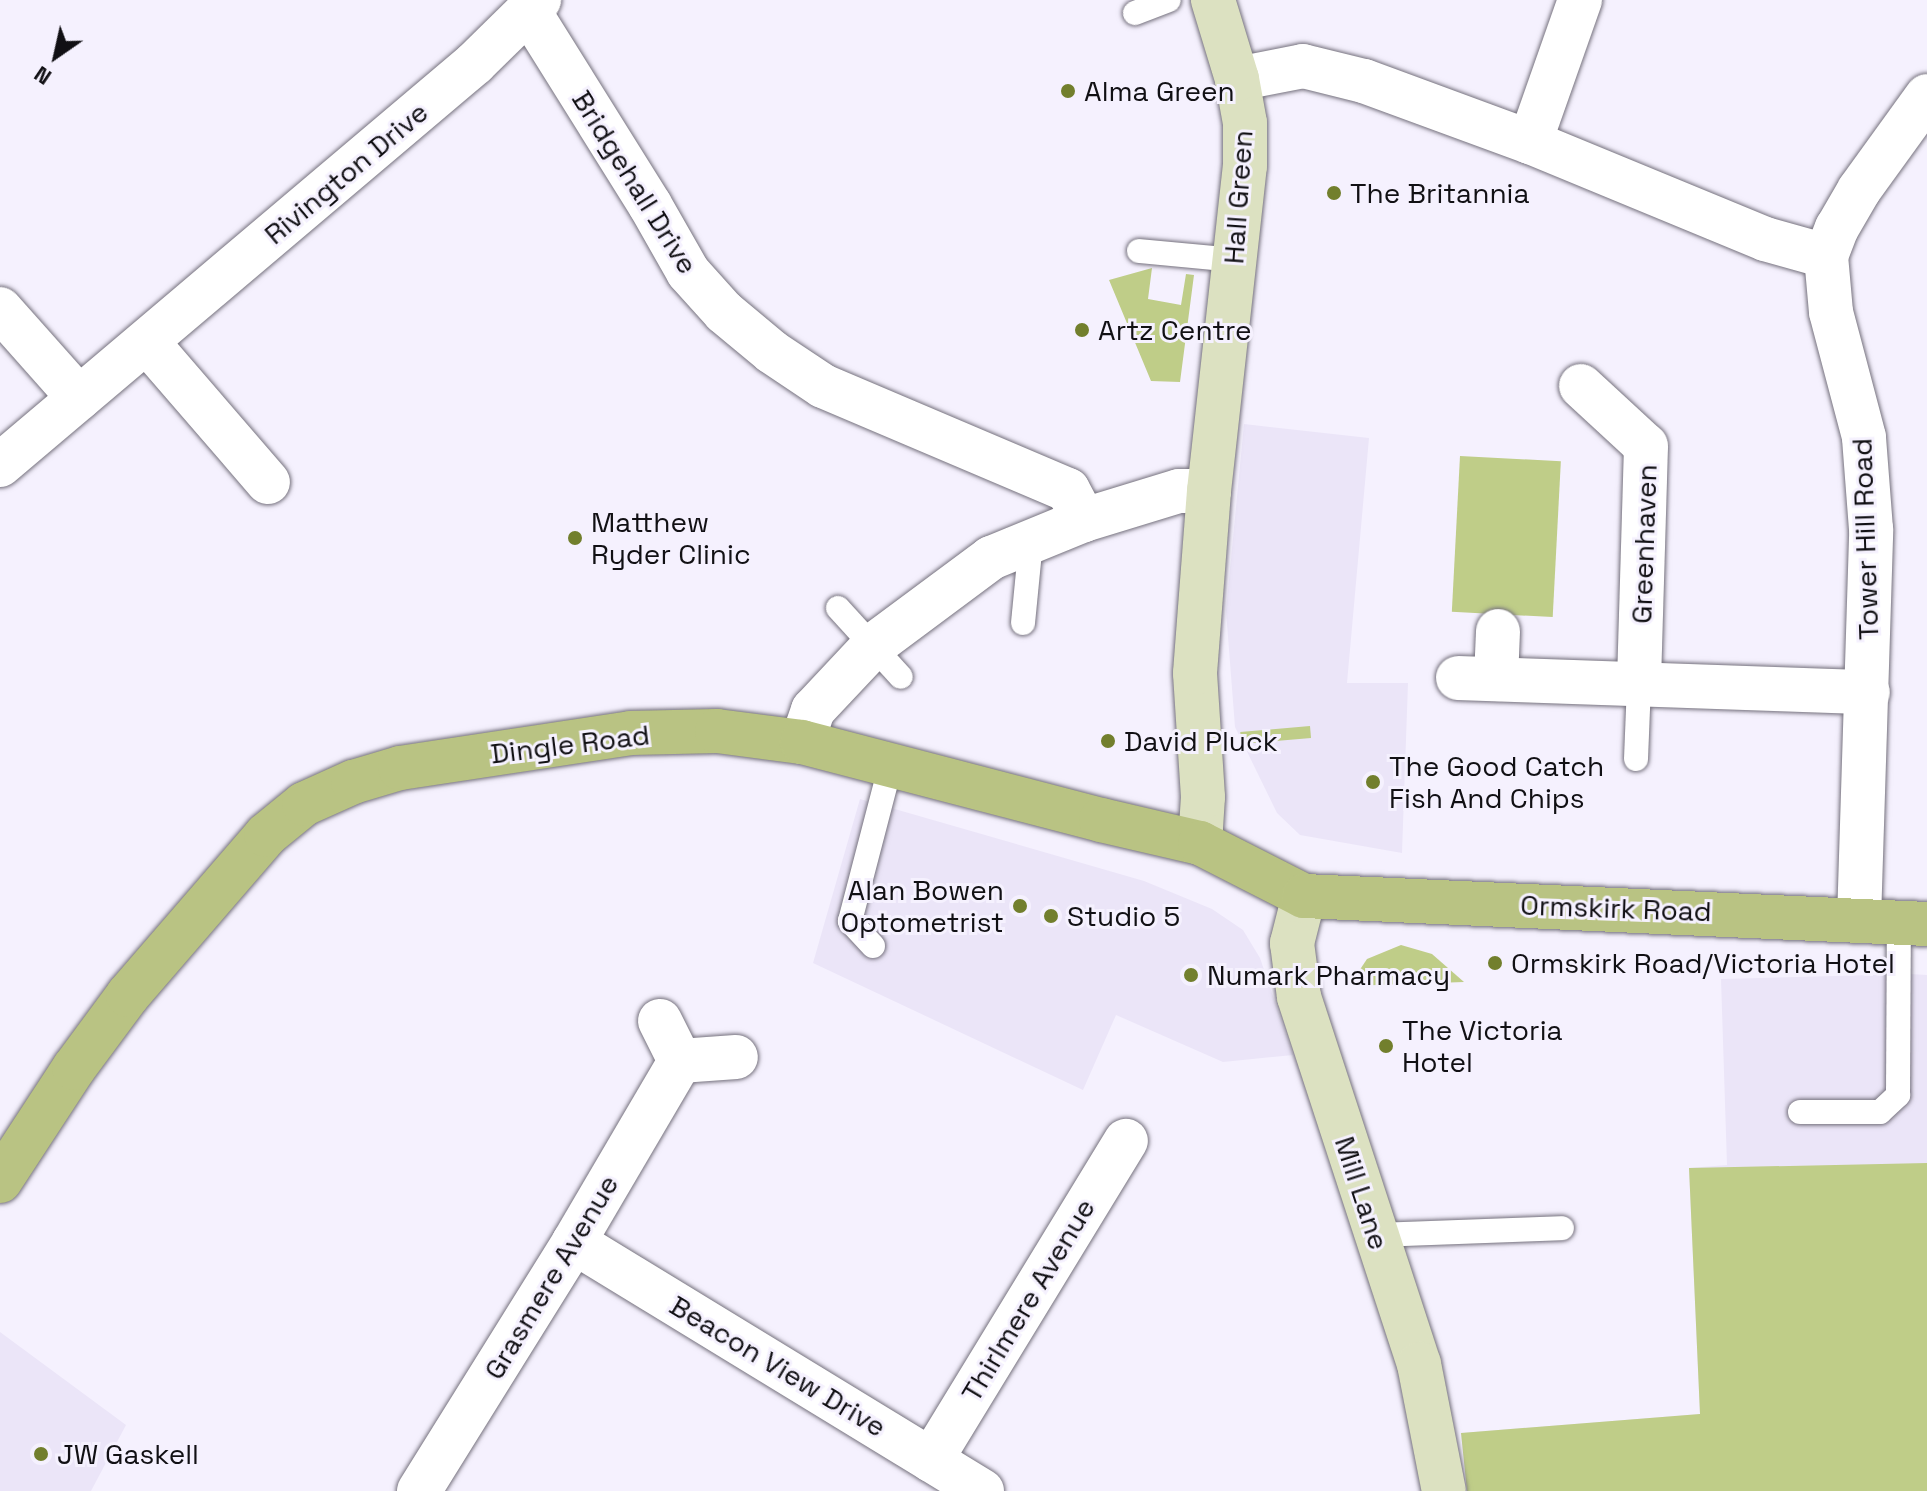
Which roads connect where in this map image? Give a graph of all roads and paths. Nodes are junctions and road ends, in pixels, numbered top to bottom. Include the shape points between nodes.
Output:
1 (1169, 0) edge
2 (1213, 0) edge
3 (1580, 0) edge
4 (534, 6) edge
5 (1135, 13) dead end
6 (1237, 79) junction
7 (1927, 96) edge
8 (1530, 142) junction
9 (1139, 251) dead end
10 (1826, 256) junction
11 (1234, 260) junction
12 (0, 309) edge
13 (147, 342) junction
14 (1581, 386) dead end
15 (79, 398) junction
16 (0, 465) edge
17 (269, 481) dead end
18 (1209, 491) junction
19 (1084, 520) junction
20 (1031, 541) junction
21 (838, 608) dead end
22 (1023, 623) dead end
23 (1498, 631) dead end
24 (887, 661) junction
25 (1639, 684) junction
26 (1868, 692) junction
27 (802, 742) junction
28 (1636, 759) dead end
29 (891, 764) junction
30 (1200, 843) junction
31 (1304, 896) junction
32 (1895, 922) edge
33 (873, 946) dead end
34 (660, 1021) dead end
35 (736, 1057) dead end
36 (680, 1061) junction
37 (1800, 1112) dead end
38 (1126, 1141) dead end
39 (0, 1181) edge
40 (1562, 1228) dead end
41 (1375, 1235) junction
42 (574, 1242) junction
43 (931, 1460) junction
44 (419, 1491) edge
45 (982, 1491) edge
46 (1444, 1491) edge

1 - 5 lane
2 - 6 street, Hall Green
3 - 8 street
4 - 13 street, Rivington Drive via 475,63
4 - 19 street, Bridgehall Drive via 688,272 724,312 823,386 1068,490
6 - 8 street via 1303,66 1414,97
6 - 11 street, Hall Green via 1245,166
7 - 10 street, Tower Hill Road via 1859,190
8 - 10 street via 1765,239
9 - 11 lane
10 - 26 street, Tower Hill Road via 1831,312 1864,437 1871,529
11 - 18 street, Hall Green
12 - 15 street
13 - 15 street, Rivington Drive
13 - 17 street
14 - 25 street, Greenhaven via 1646,446
15 - 16 street, Rivington Drive
18 - 19 street via 1179,491
18 - 30 street, Hall Green via 1195,673 1203,797
19 - 20 street
20 - 22 lane
20 - 24 street via 991,558
21 - 24 lane
23 - 25 street via 1477,678
24 - 27 street via 813,710
25 - 26 street
25 - 28 lane
26 - 32 street, Tower Hill Road
27 - 29 main road, Dingle Road
27 - 39 main road, Dingle Road via 717,731 631,733 400,768 304,804 266,835 128,995
29 - 30 main road, Dingle Road
29 - 33 lane via 850,921
30 - 31 main road, Dingle Road
31 - 32 main road, Ormskirk Road
31 - 41 street, Mill Lane via 1292,943 1299,997
32 - 37 lane via 1898,1095 1880,1112
34 - 36 street
35 - 36 street
36 - 42 street, Grasmere Avenue
38 - 43 street, Thirlmere Avenue
40 - 41 lane
41 - 46 street, Mill Lane via 1419,1364
42 - 43 street, Beacon View Drive
42 - 44 street, Grasmere Avenue
43 - 45 street, Beacon View Drive

